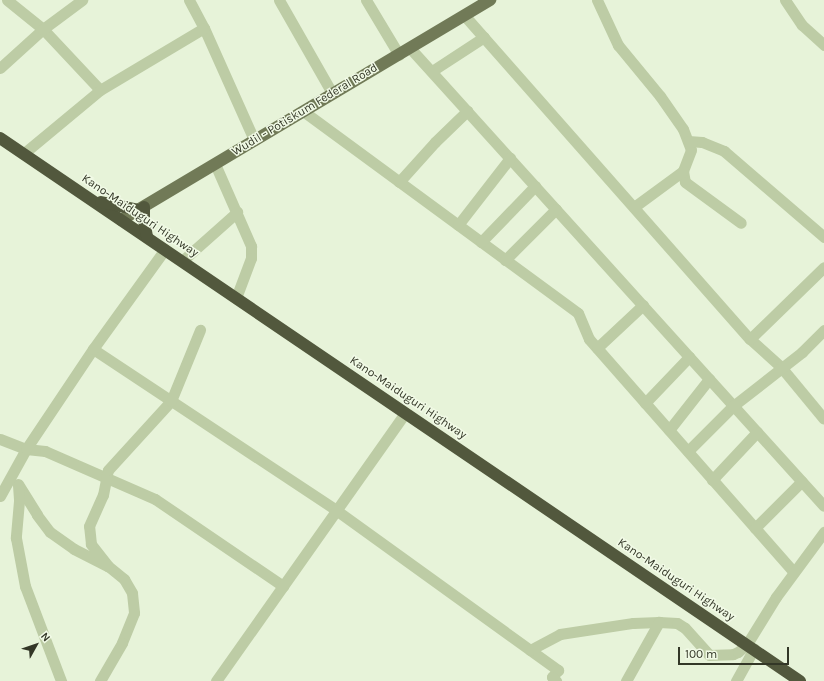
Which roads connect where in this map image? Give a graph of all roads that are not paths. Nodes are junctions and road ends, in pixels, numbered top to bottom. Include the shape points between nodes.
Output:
1 (7, 0) edge
2 (82, 0) edge
3 (189, 0) edge
4 (279, 0) edge
5 (366, 0) edge
6 (490, 0) edge
7 (597, 0) edge
8 (784, 0) edge
9 (464, 15) junction
10 (204, 28) junction
11 (43, 29) junction
12 (484, 37) junction
13 (824, 45) edge
14 (410, 48) junction
15 (398, 55) junction
16 (0, 68) edge
17 (432, 71) junction
18 (100, 90) junction
19 (332, 93) junction
20 (303, 111) junction
21 (467, 111) junction
22 (0, 138) edge
23 (254, 140) junction
24 (688, 141) junction
25 (23, 154) junction
26 (510, 158) junction
27 (215, 164) junction
28 (683, 171) junction
29 (399, 182) junction
30 (535, 186) junction
31 (89, 198) junction
32 (634, 207) junction
33 (141, 208) junction
34 (556, 209) junction
35 (237, 212) junction
36 (121, 220) junction
37 (741, 223) dead end
38 (458, 225) junction
39 (147, 237) junction
40 (824, 237) edge
41 (481, 242) junction
42 (165, 249) junction
43 (505, 260) junction
44 (182, 261) junction
45 (824, 267) edge
46 (236, 298) junction
47 (643, 305) junction
48 (200, 330) dead end
49 (824, 330) edge
50 (750, 339) junction
51 (597, 348) junction
52 (93, 349) junction
53 (689, 356) junction
54 (781, 367) junction
55 (709, 379) junction
56 (171, 401) junction
57 (645, 403) junction
58 (733, 406) junction
59 (405, 413) junction
60 (824, 419) edge
61 (669, 430) junction
62 (757, 432) junction
63 (0, 439) edge
64 (26, 449) junction
65 (688, 451) junction
66 (16, 466) junction
67 (105, 477) junction
68 (712, 480) junction
69 (802, 481) junction
70 (18, 484) junction
71 (0, 496) edge
72 (824, 506) edge
73 (336, 510) junction
74 (755, 528) junction
75 (824, 532) edge
76 (108, 566) junction
77 (794, 572) junction
78 (283, 586) junction
79 (659, 622) junction
80 (750, 647) junction
81 (530, 650) junction
82 (552, 680) edge
83 (62, 681) edge
84 (100, 681) edge
85 (216, 681) edge
86 (626, 681) edge
87 (736, 681) edge
88 (800, 681) edge

1 - 11 street
2 - 11 street
3 - 10 street
4 - 19 street
5 - 15 street
6 - 9 main road, Wudil - Potiskum Federal Road
7 - 24 street via 618,45 660,96 683,129
8 - 13 street via 802,25
9 - 12 street
9 - 14 main road, Wudil - Potiskum Federal Road
10 - 18 street
10 - 23 street
11 - 16 street
11 - 18 street
12 - 17 street
12 - 32 street
14 - 15 main road, Wudil - Potiskum Federal Road
14 - 17 street
15 - 19 main road, Wudil - Potiskum Federal Road
17 - 21 street
18 - 25 street
19 - 20 main road, Wudil - Potiskum Federal Road
20 - 23 main road, Wudil - Potiskum Federal Road
20 - 29 street
21 - 26 street
21 - 29 street
22 - 25 highway, Kano-Maiduguri Highway
23 - 27 main road, Wudil - Potiskum Federal Road
24 - 28 street via 691,150
24 - 40 street via 702,142 724,151
25 - 31 highway, Kano-Maiduguri Highway
26 - 30 street
26 - 38 street
27 - 33 main road, Wudil - Potiskum Federal Road
27 - 35 street
28 - 32 street
28 - 37 street via 685,182
29 - 38 street
30 - 34 street
30 - 41 street
31 - 33 highway
31 - 36 highway, Kano-Maiduguri Highway
32 - 50 street
33 - 36 main road, Wudil - Potiskum Federal Road
33 - 39 highway
34 - 43 street
34 - 47 street
35 - 44 street
35 - 46 street via 251,246 251,258
36 - 39 highway, Kano-Maiduguri Highway
38 - 41 street
39 - 42 highway, Kano-Maiduguri Highway
41 - 43 street
42 - 44 highway, Kano-Maiduguri Highway
42 - 52 street
43 - 51 street via 578,313 589,339
44 - 46 highway, Kano-Maiduguri Highway
45 - 50 street
46 - 59 highway, Kano-Maiduguri Highway
47 - 51 street
47 - 53 street
48 - 56 street
49 - 54 street via 802,352
50 - 54 street
51 - 57 street
52 - 56 street
52 - 64 street
53 - 55 street
53 - 57 street
54 - 58 street
54 - 60 street
55 - 58 street
55 - 61 street
56 - 67 street via 116,459
56 - 73 street
57 - 61 street
58 - 62 street
58 - 65 street
59 - 73 street
59 - 80 highway, Kano-Maiduguri Highway
61 - 65 street
62 - 68 street
62 - 69 street
63 - 64 street
64 - 66 street
64 - 67 street via 45,451
65 - 68 street
66 - 70 street
66 - 71 street
67 - 76 street via 103,495 89,526 91,544
67 - 78 street via 154,499
68 - 74 street
69 - 72 street
69 - 74 street
70 - 76 street via 50,532 74,549
70 - 83 street via 16,538 25,586
73 - 78 street
73 - 81 street
74 - 77 street
75 - 77 street
76 - 84 street via 124,578 132,593 134,613 122,643
77 - 80 street via 776,597
78 - 85 street
79 - 80 street via 677,623 685,628 713,656 733,654
79 - 81 street via 633,623 560,634
79 - 86 street
80 - 87 street
80 - 88 highway, Kano-Maiduguri Highway
81 - 82 street via 558,670

